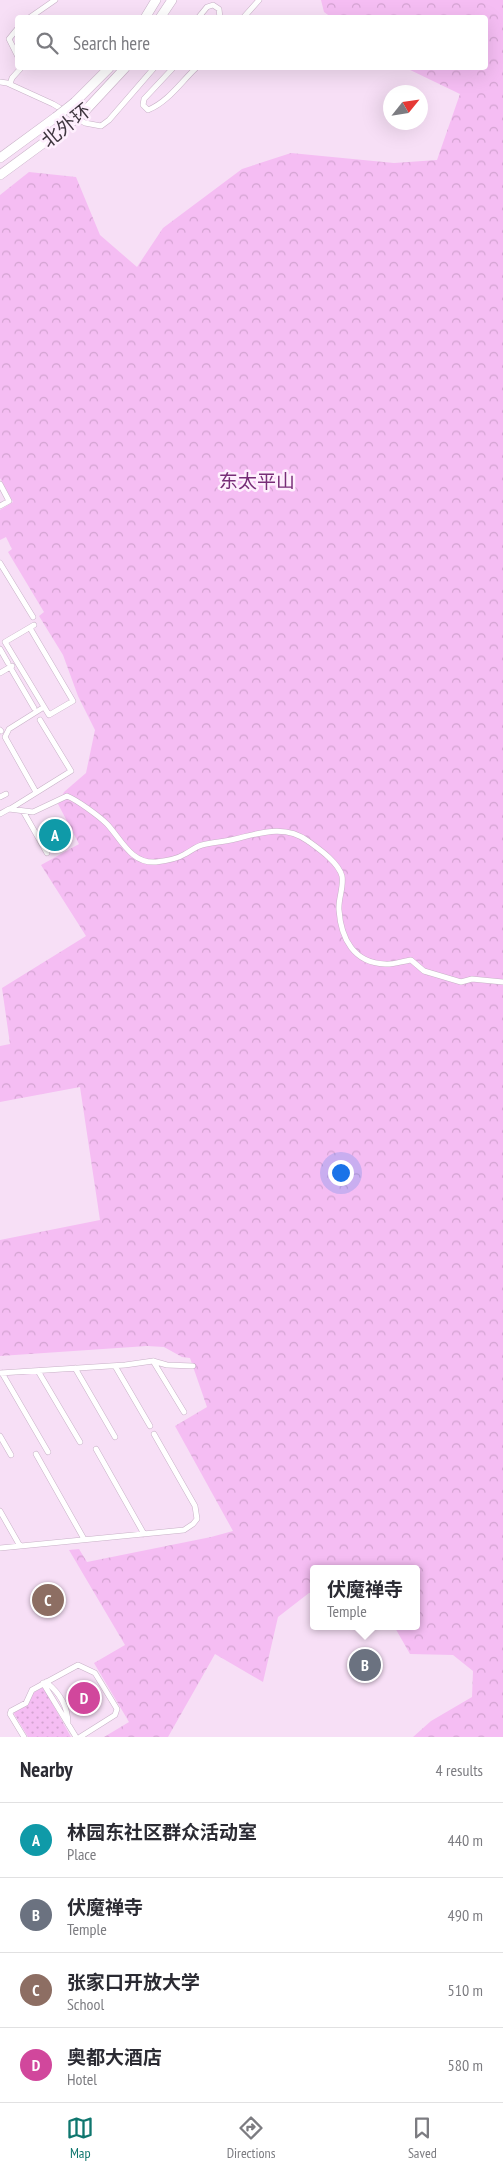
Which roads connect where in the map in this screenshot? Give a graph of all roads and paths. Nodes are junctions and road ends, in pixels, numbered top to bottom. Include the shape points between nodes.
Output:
1 (55, 0) edge
2 (156, 0) edge
3 (172, 0) edge
4 (259, 0) edge
5 (33, 15) edge
6 (147, 15) edge
7 (162, 15) edge
8 (200, 15) edge
9 (220, 15) edge
10 (246, 15) edge
11 (15, 32) edge
12 (15, 51) edge
13 (19, 70) edge
14 (107, 70) edge
15 (123, 70) edge
16 (152, 70) edge
17 (171, 70) edge
18 (194, 70) edge
19 (0, 82) edge
20 (10, 84) junction
21 (0, 158) edge
22 (0, 175) edge
23 (0, 484) edge
24 (0, 506) edge
25 (6, 558) dead end
26 (0, 562) edge
27 (33, 617) dead end
28 (0, 649) edge
29 (17, 663) junction
30 (9, 665) junction
31 (0, 673) edge
32 (44, 707) junction
33 (34, 708) dead end
34 (40, 720) dead end
35 (36, 792) junction
36 (6, 794) dead end
37 (0, 797) edge
38 (10, 809) junction
39 (23, 811) junction
40 (0, 814) edge
41 (48, 853) dead end
42 (503, 982) edge
43 (153, 1361) junction
44 (115, 1366) junction
45 (193, 1366) dead end
46 (75, 1368) junction
47 (38, 1371) junction
48 (1, 1373) edge
49 (184, 1412) dead end
50 (150, 1426) dead end
51 (154, 1434) dead end
52 (0, 1436) edge
53 (115, 1438) dead end
54 (80, 1442) dead end
55 (96, 1449) dead end
56 (48, 1452) dead end
57 (36, 1454) dead end
58 (11, 1455) dead end
59 (0, 1511) edge
60 (144, 1534) junction
61 (84, 1539) junction
62 (20, 1546) junction
63 (0, 1548) edge
64 (44, 1683) junction
65 (24, 1737) edge
66 (76, 1737) edge
67 (80, 1737) edge

1 - 5 street
2 - 6 highway
3 - 7 highway
4 - 10 street
8 - 9 street via 212,5 219,8
11 - 12 street via 9,39
13 - 20 street
14 - 21 highway, 北外环, bridge via 75,102
15 - 22 highway, 北外环, bridge via 84,112
16 - 20 street via 102,126 85,123
17 - 18 street via 144,99 143,104 148,110 166,99
19 - 20 street
23 - 24 street via 10,501
25 - 26 street
26 - 27 street
28 - 30 street
29 - 30 street
29 - 32 street
29 - 32 street via 5,642 32,626 73,701 49,716
30 - 31 street
30 - 33 street
32 - 35 street via 9,729 5,737
34 - 35 street via 71,771
35 - 38 street
36 - 37 street
38 - 39 street
38 - 40 street
39 - 41 street
39 - 42 street via 33,812 63,796 70,797 106,824 136,857 155,862 174,859 202,845 244,835 290,832 307,840 342,875 339,910 342,928 350,948 360,958 386,964 411,960 424,971 461,982 472,979
43 - 44 street
43 - 45 street
43 - 49 street
44 - 46 street
44 - 50 street
46 - 47 street
46 - 53 street
47 - 48 street
47 - 54 street
48 - 56 street
51 - 60 street via 195,1506 197,1519 184,1530
52 - 58 street
55 - 60 street
57 - 61 street
59 - 62 street
60 - 61 street
61 - 62 street
62 - 63 street
64 - 65 street via 32,1690 26,1702 11,1711
64 - 66 street via 56,1691 68,1711 68,1724
64 - 67 street via 78,1665 95,1673 117,1709 115,1715

